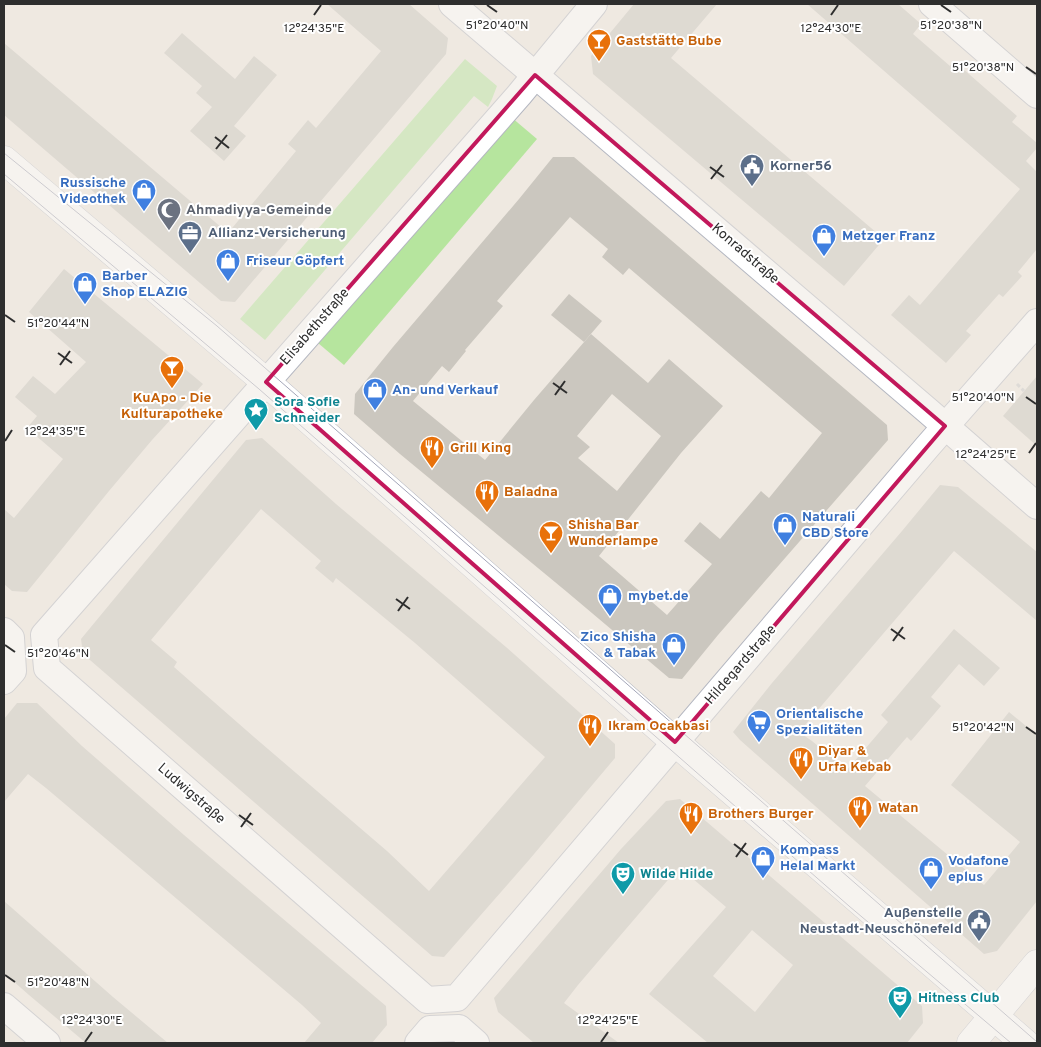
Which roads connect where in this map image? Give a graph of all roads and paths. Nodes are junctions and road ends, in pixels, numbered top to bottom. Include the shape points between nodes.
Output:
1 (452, 4) edge
2 (594, 4) edge
3 (932, 4) edge
4 (535, 75) junction
5 (1037, 95) edge
6 (4, 160) edge
7 (1037, 322) edge
8 (266, 382) junction
9 (945, 426) junction
10 (1037, 506) edge
11 (8, 643) edge
12 (45, 651) joint
13 (4, 682) edge
14 (675, 742) junction
15 (1037, 964) edge
16 (442, 1000) joint
17 (4, 1006) edge
18 (993, 1016) junction
19 (47, 1043) edge
20 (418, 1043) edge
21 (476, 1043) edge
22 (971, 1043) edge
23 (1025, 1043) edge

1 - 4 street, Konradstraße
2 - 4 street, Elisabethstraße
3 - 5 street
4 - 8 street, Elisabethstraße
4 - 9 street, Konradstraße
6 - 8 main road
7 - 9 street, Hildegardstraße
8 - 12 street, Elisabethstraße via 44,635
8 - 14 main road
9 - 10 street, Konradstraße
9 - 14 street, Hildegardstraße
11 - 13 street via 13,671
12 - 16 street, Ludwigstraße via 47,668 427,1000
14 - 16 street, Hildegardstraße via 457,998
14 - 18 main road
15 - 18 main road
17 - 19 street
18 - 22 main road
18 - 23 main road
20 - 21 street via 430,1029 459,1028

